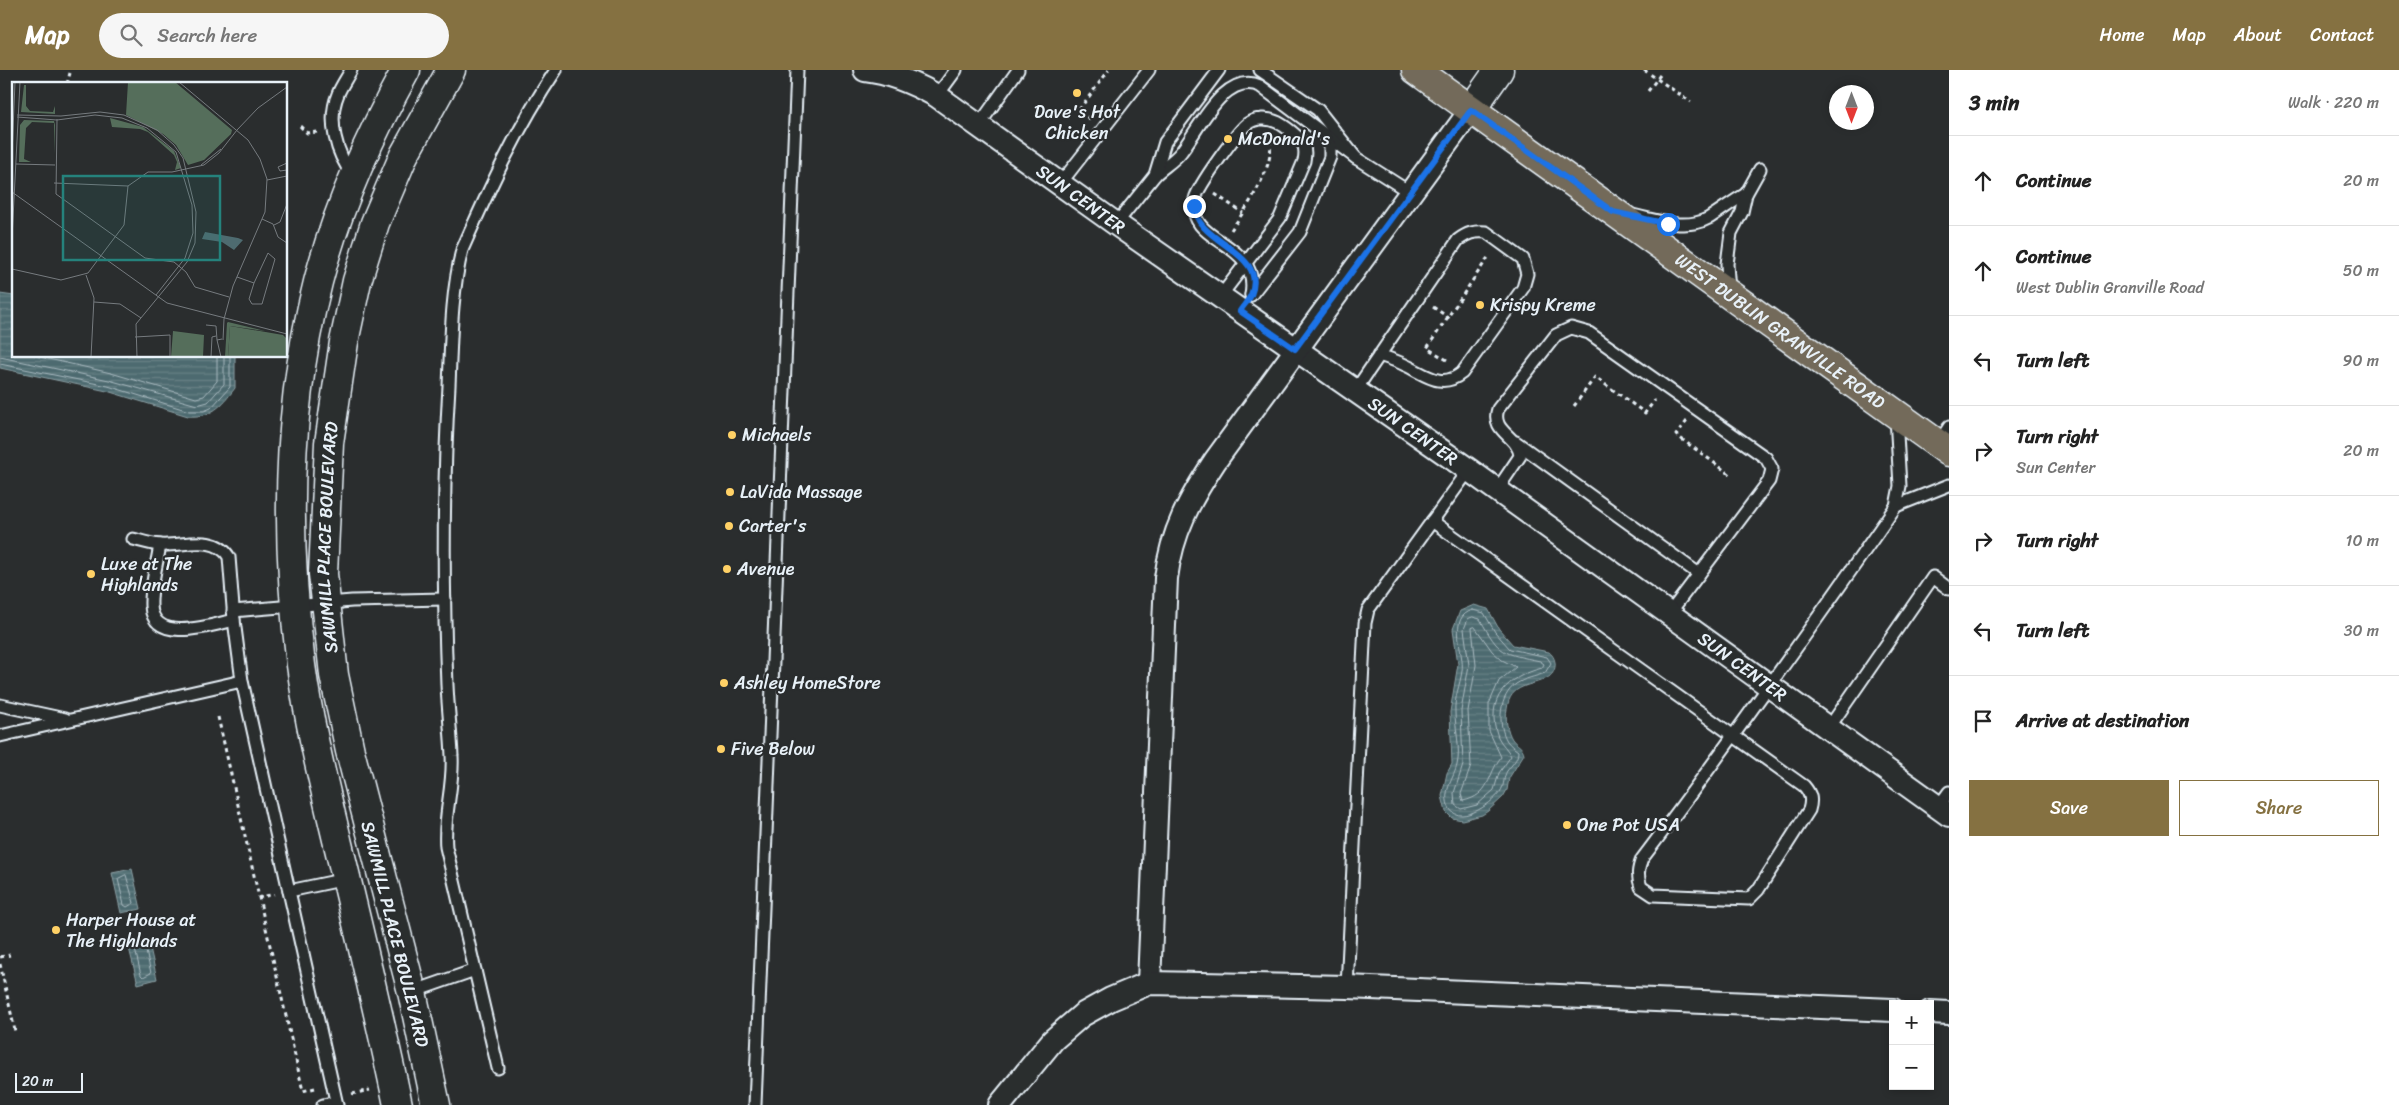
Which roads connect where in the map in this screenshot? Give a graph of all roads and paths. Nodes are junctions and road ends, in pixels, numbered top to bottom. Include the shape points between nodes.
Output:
1 (351, 70) edge
2 (406, 70) edge
3 (451, 70) edge
4 (556, 70) edge
5 (797, 70) edge
6 (865, 70) edge
7 (956, 70) edge
8 (1018, 70) edge
9 (1109, 70) edge
10 (1149, 70) edge
11 (1219, 70) edge
12 (1260, 70) edge
13 (1416, 70) edge
14 (1500, 70) edge
15 (1644, 70) edge
16 (70, 73) dead end
17 (1658, 77) junction
18 (68, 82) edge
19 (1648, 91) dead end
20 (937, 96) junction
21 (1691, 102) dead end
22 (1471, 110) junction
23 (978, 125) junction
24 (300, 126) dead end
25 (1103, 128) junction
26 (1267, 131) dead end
27 (321, 132) dead end
28 (1323, 132) junction
29 (1356, 158) junction
30 (1760, 169) dead end
31 (1155, 174) junction
32 (354, 176) junction
33 (1060, 184) junction
34 (1209, 190) dead end
35 (1411, 193) junction
36 (1746, 194) junction
37 (1613, 212) junction
38 (1243, 213) junction
39 (1116, 224) junction
40 (1226, 236) dead end
41 (1489, 256) dead end
42 (1246, 262) junction
43 (1730, 293) junction
44 (1220, 297) junction
45 (1246, 303) junction
46 (1295, 349) junction
47 (1379, 355) junction
48 (1447, 360) dead end
49 (1355, 391) junction
50 (1664, 404) dead end
51 (1574, 406) dead end
52 (1895, 413) junction
53 (1680, 415) dead end
54 (1512, 440) junction
55 (1945, 441) edge
56 (1469, 470) junction
57 (1731, 475) dead end
58 (1949, 485) edge
59 (1497, 490) junction
60 (1896, 506) junction
61 (1432, 521) junction
62 (133, 539) dead end
63 (160, 545) junction
64 (1699, 574) junction
65 (1949, 589) edge
66 (445, 599) junction
67 (325, 603) junction
68 (295, 605) junction
69 (1669, 614) junction
70 (234, 615) junction
71 (242, 681) junction
72 (1771, 687) junction
73 (0, 705) edge
74 (218, 716) dead end
75 (69, 720) junction
76 (1828, 729) junction
77 (0, 736) edge
78 (1734, 737) junction
79 (1945, 805) edge
80 (346, 879) junction
81 (290, 891) junction
82 (10, 955) dead end
83 (0, 957) edge
84 (0, 964) edge
85 (475, 970) junction
86 (1149, 983) junction
87 (1348, 988) junction
88 (412, 992) junction
89 (1889, 1010) edge
90 (1934, 1012) edge
91 (1949, 1013) edge
92 (16, 1031) dead end
93 (498, 1068) dead end
94 (333, 1085) junction
95 (373, 1090) dead end
96 (336, 1102) edge
97 (323, 1105) edge
98 (398, 1105) edge
99 (436, 1105) edge
100 (755, 1105) edge
101 (1000, 1105) edge

1 - 32 lane via 337,94 334,112 340,157
2 - 32 street, SAWMILL PLACE BOULEVARD
3 - 67 street, SAWMILL PLACE BOULEVARD via 404,155 375,223 357,282 344,342 329,443 323,564
4 - 66 lane via 513,143 469,233 457,269 444,466
5 - 100 lane
6 - 20 street, SUN CENTER via 885,72 917,84
7 - 20 lane
8 - 23 lane
9 - 25 path via 1078,111
10 - 25 lane
11 - 31 lane via 1166,142
12 - 29 lane via 1318,110
13 - 22 main road, WEST DUBLIN GRANVILLE ROAD
14 - 22 street
15 - 17 path
16 - 18 path
17 - 19 path
17 - 21 path
20 - 23 street, SUN CENTER
22 - 35 street
22 - 37 main road, WEST DUBLIN GRANVILLE ROAD
23 - 33 street, SUN CENTER
24 - 27 path via 307,132
25 - 33 lane
26 - 38 path via 1273,147 1256,195
28 - 29 lane
28 - 31 lane via 1260,86 1242,82 1224,92 1180,153
28 - 45 lane via 1330,146 1330,157 1305,222
29 - 35 lane
30 - 36 lane
31 - 39 lane
32 - 68 street, SAWMILL PLACE BOULEVARD via 318,282 296,395 290,523
33 - 39 street, SUN CENTER
34 - 38 path
35 - 46 street
36 - 37 lane via 1708,219 1682,225
36 - 43 lane via 1728,250
37 - 43 main road, WEST DUBLIN GRANVILLE ROAD
38 - 40 path
39 - 44 street, SUN CENTER
41 - 48 path via 1427,348
42 - 42 lane via 1200,224 1195,213 1196,197 1242,129 1252,121 1268,119 1298,137 1306,153 1280,218
42 - 44 lane
42 - 45 lane via 1253,278
43 - 52 main road, WEST DUBLIN GRANVILLE ROAD
44 - 45 street, SUN CENTER
45 - 46 street, SUN CENTER
46 - 49 street, SUN CENTER
46 - 86 street via 1188,503 1169,556
47 - 47 lane via 1431,379 1444,382 1456,378 1523,288 1526,274 1523,259 1486,232 1465,235 1435,272
47 - 49 lane
49 - 56 street, SUN CENTER
50 - 51 path via 1656,398 1645,413 1595,377
52 - 55 main road, WEST DUBLIN GRANVILLE ROAD
52 - 60 lane via 1900,458
53 - 57 path via 1687,420 1676,435
54 - 59 lane via 1520,456
54 - 64 lane
54 - 64 lane via 1498,426 1498,409 1556,335 1565,329 1576,328 1589,333 1766,458 1772,469 1769,481
56 - 59 street, SUN CENTER
56 - 61 lane
58 - 60 lane
59 - 69 street, SUN CENTER
60 - 72 lane
61 - 78 lane
61 - 87 lane via 1371,606 1366,623
62 - 63 lane
63 - 70 lane via 187,542 212,544 223,550 229,557
63 - 70 lane via 151,603 156,621 167,628 182,630
64 - 69 lane
65 - 76 lane via 1933,577
66 - 67 lane
66 - 85 lane via 453,758 444,828
67 - 68 lane
67 - 88 street, SAWMILL PLACE BOULEVARD via 334,675 350,750
68 - 70 lane
68 - 80 street, SAWMILL PLACE BOULEVARD via 303,678
69 - 72 street, SUN CENTER
70 - 71 lane
71 - 75 lane
71 - 81 lane
72 - 76 street, SUN CENTER
72 - 78 lane
73 - 75 lane
74 - 94 path via 303,1091
75 - 77 lane
76 - 79 street, SUN CENTER
78 - 78 lane via 1642,859 1637,873 1646,892 1669,898 1749,899 1809,810 1812,802 1804,786
80 - 81 lane
80 - 98 street, SAWMILL PLACE BOULEVARD
81 - 94 lane
82 - 83 path
84 - 92 path
85 - 88 lane
85 - 93 lane
86 - 87 street
86 - 101 street via 1082,1015 1052,1040
87 - 89 street
88 - 99 street, SAWMILL PLACE BOULEVARD
90 - 91 street
94 - 96 lane
95 - 96 path
96 - 97 lane

